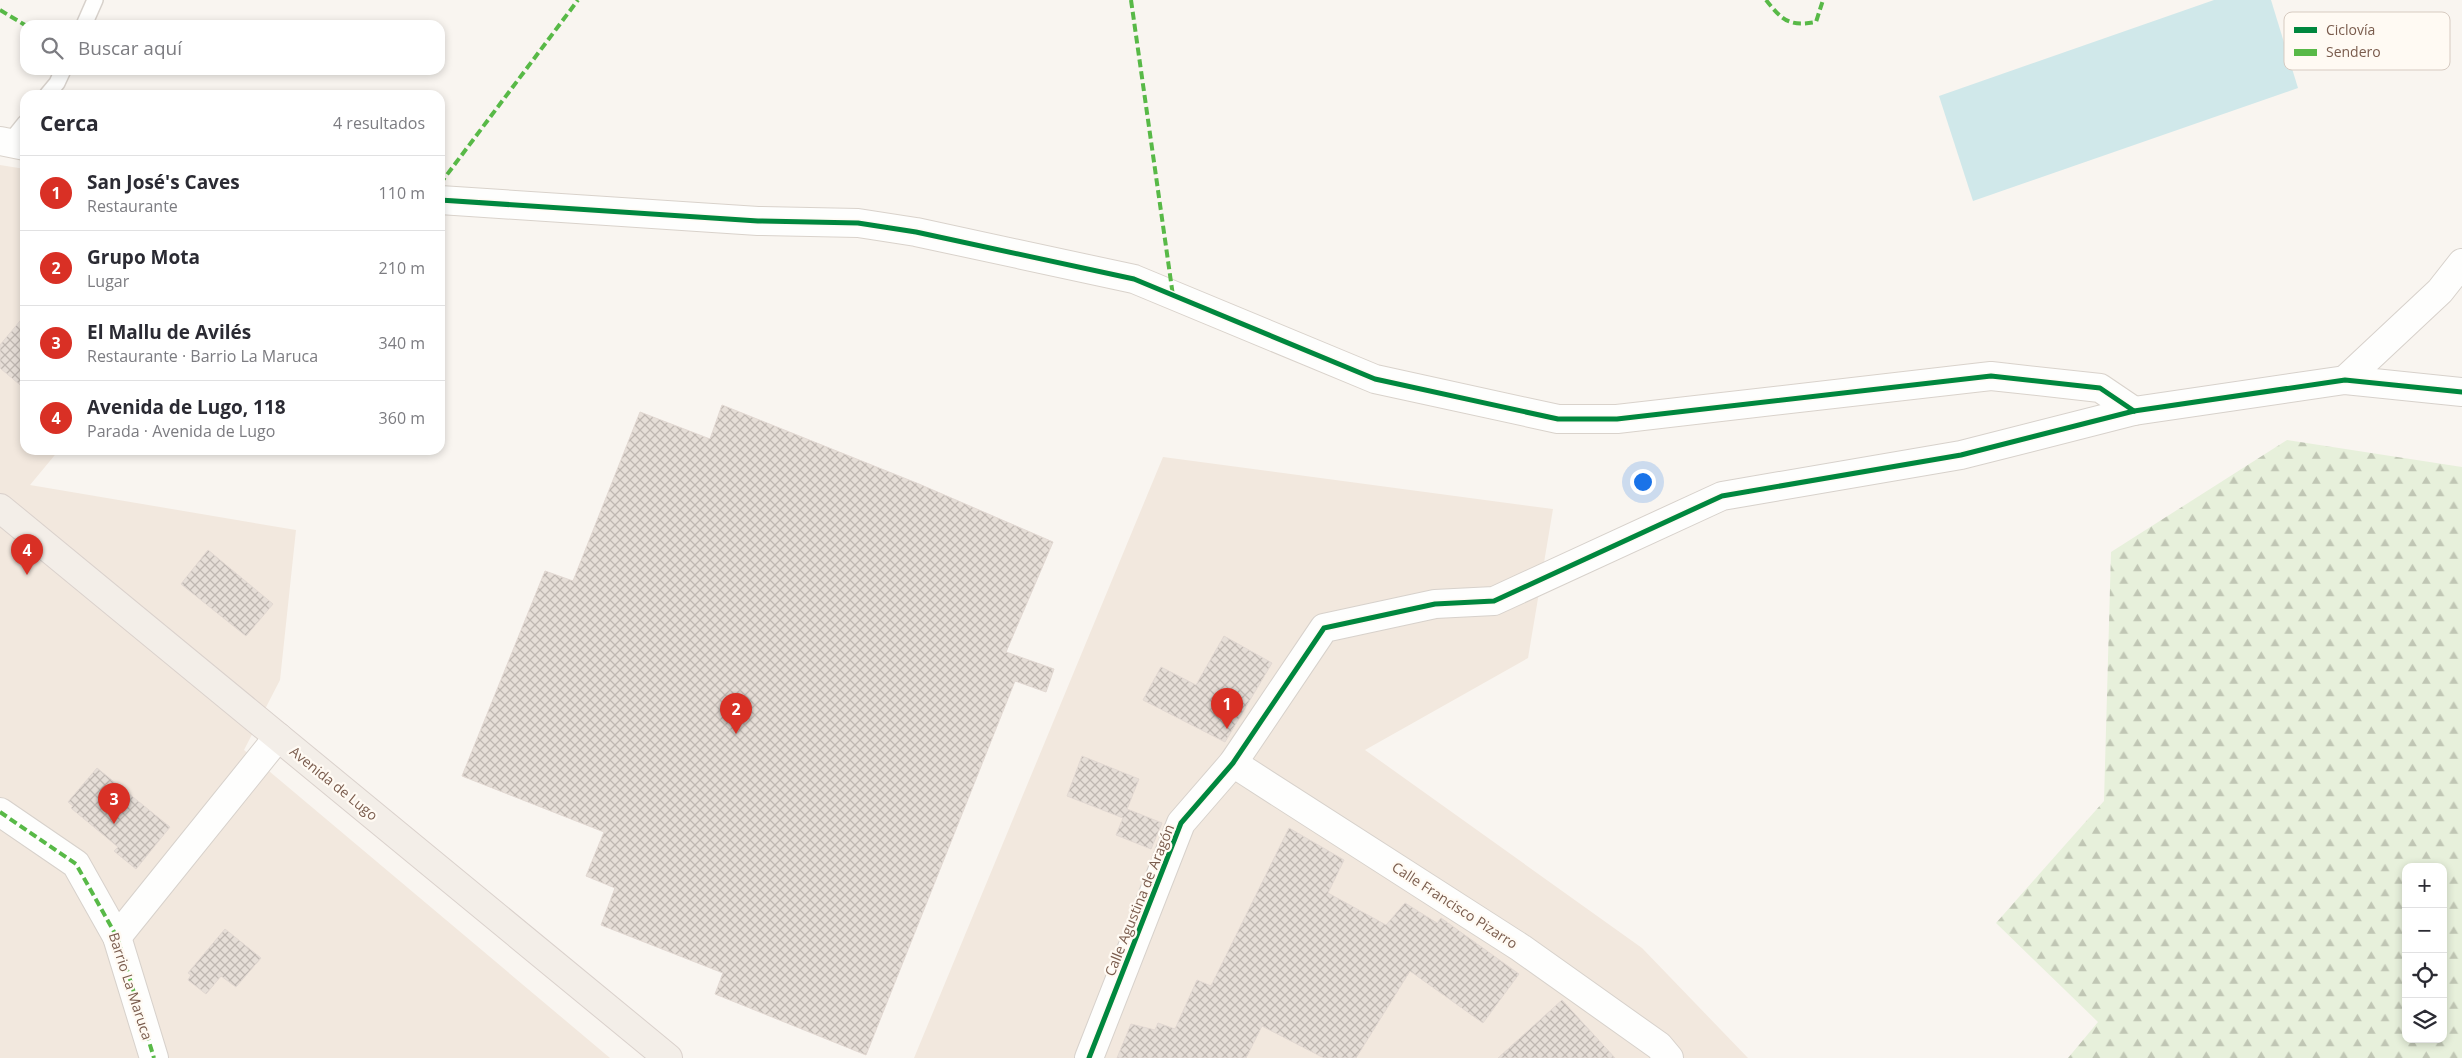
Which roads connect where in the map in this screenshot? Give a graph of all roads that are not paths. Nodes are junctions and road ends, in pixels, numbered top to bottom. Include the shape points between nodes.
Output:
1 (95, 0) edge
2 (86, 20) edge
3 (61, 75) edge
4 (52, 90) edge
5 (445, 200) edge
6 (2462, 263) edge
7 (2345, 380) junction
8 (2462, 392) edge
9 (2134, 411) junction
10 (0, 508) edge
11 (278, 737) junction
12 (1233, 763) junction
13 (0, 812) edge
14 (117, 937) junction
15 (154, 1058) edge
16 (668, 1058) edge
17 (1088, 1058) edge
18 (1669, 1058) edge

1 - 2 lane
3 - 4 lane
5 - 9 street via 758,221 858,223 916,232 1134,279 1375,379 1558,419 1617,419 1991,376 2100,388
6 - 7 street via 2440,291
7 - 8 street, Calle Agustina de Aragón
7 - 9 street, Calle Agustina de Aragón
9 - 12 street, Calle Agustina de Aragón via 1960,454 1722,496 1494,601 1435,604 1324,628
10 - 11 main road, Avenida de Lugo
11 - 14 street
11 - 16 main road, Avenida de Lugo
12 - 17 street, Calle Agustina de Aragón via 1181,823
12 - 18 street, Calle Francisco Pizarro via 1521,948 1659,1046
13 - 14 street, Barrio La Maruca via 76,864
14 - 15 street, Barrio La Maruca

